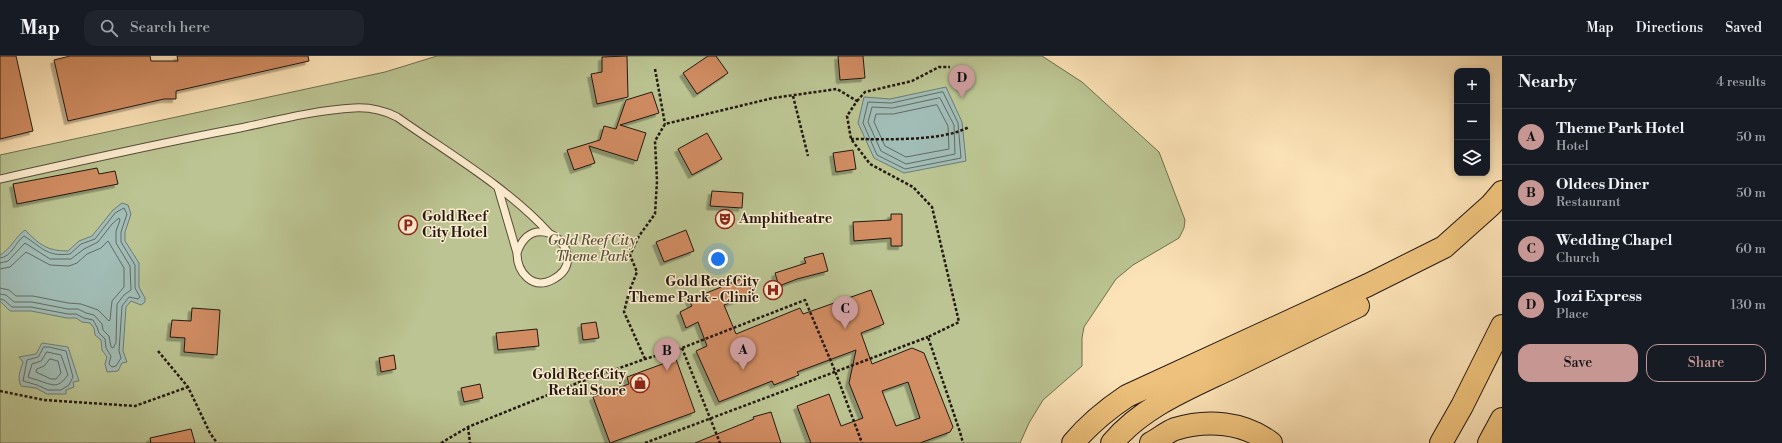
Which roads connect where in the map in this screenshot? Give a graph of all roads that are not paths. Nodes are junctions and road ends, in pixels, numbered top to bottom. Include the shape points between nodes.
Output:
1 (0, 179) edge
2 (498, 188) junction
3 (1502, 192) edge
4 (549, 233) junction
5 (1444, 247) junction
6 (516, 253) junction
7 (1502, 326) edge
8 (1502, 419) edge
9 (1073, 443) edge
10 (1112, 443) edge
11 (1151, 443) edge
12 (1271, 443) edge
13 (1441, 443) edge
14 (1489, 443) edge

1 - 2 lane via 154,144 355,108 375,109 397,117
2 - 4 lane via 534,216
2 - 6 lane
3 - 5 highway
4 - 6 lane via 540,232 529,236 519,245
4 - 6 lane via 562,242 568,257 557,278 541,283 525,277 519,270
5 - 9 highway via 1127,396 1104,410
5 - 10 highway via 1412,275 1373,298 1178,394 1143,414
7 - 13 highway
8 - 14 highway
11 - 12 highway via 1174,430 1208,422 1236,426 1262,436

